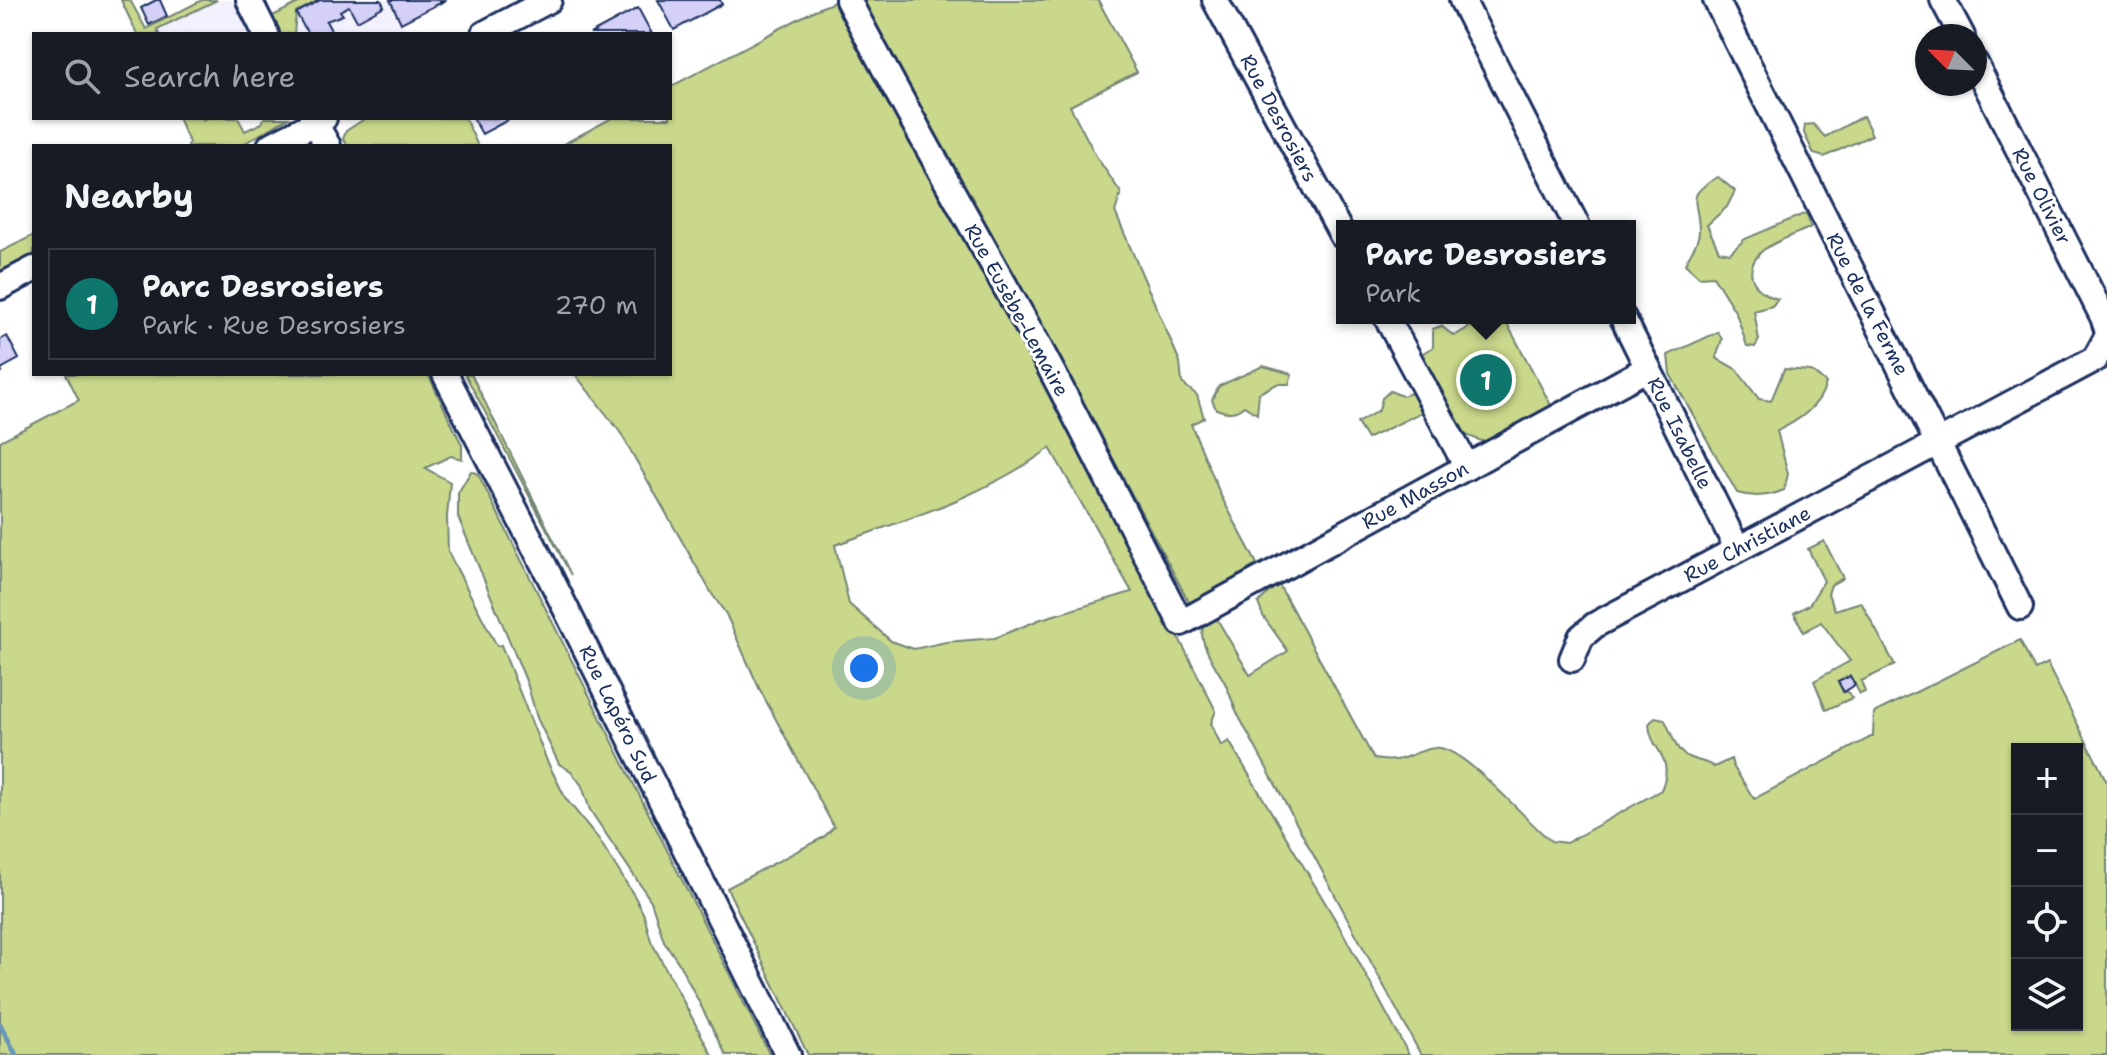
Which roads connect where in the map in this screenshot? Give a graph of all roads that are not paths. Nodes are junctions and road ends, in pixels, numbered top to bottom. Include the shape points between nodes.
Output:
1 (249, 0) edge
2 (549, 0) edge
3 (848, 0) edge
4 (1215, 0) edge
5 (1462, 0) edge
6 (1716, 0) edge
7 (1943, 0) edge
8 (1956, 24) edge
9 (265, 32) edge
10 (488, 32) edge
11 (1987, 87) edge
12 (316, 120) edge
13 (274, 144) edge
14 (327, 144) edge
15 (1574, 220) edge
16 (1336, 224) edge
17 (32, 270) edge
18 (0, 287) edge
19 (1390, 324) edge
20 (1626, 324) edge
21 (2107, 329) edge
22 (2107, 337) edge
23 (1648, 368) junction
24 (446, 376) edge
25 (1938, 444) junction
26 (1467, 467) junction
27 (1737, 548) junction
28 (2020, 607) dead end
29 (1181, 623) joint
30 (1572, 659) dead end
31 (788, 1055) edge

1 - 9 street
2 - 10 street
3 - 29 street, Rue Eusèbe-Lemaire via 1111,482
4 - 16 street, Rue Desrosiers
5 - 15 street
6 - 25 street, Rue de la Ferme
7 - 8 street
11 - 21 street, Rue Olivier
12 - 13 street
12 - 14 street
17 - 18 street
19 - 26 street
20 - 23 street, Rue Isabelle
22 - 25 street via 2095,359
23 - 26 street, Rue Masson
23 - 27 street, Rue Isabelle
24 - 31 street, Rue Lapéro Sud
25 - 27 street, Rue Christiane
25 - 28 street, Rue de la Ferme
26 - 29 street, Rue Masson
27 - 30 street, Rue Christiane via 1587,630

